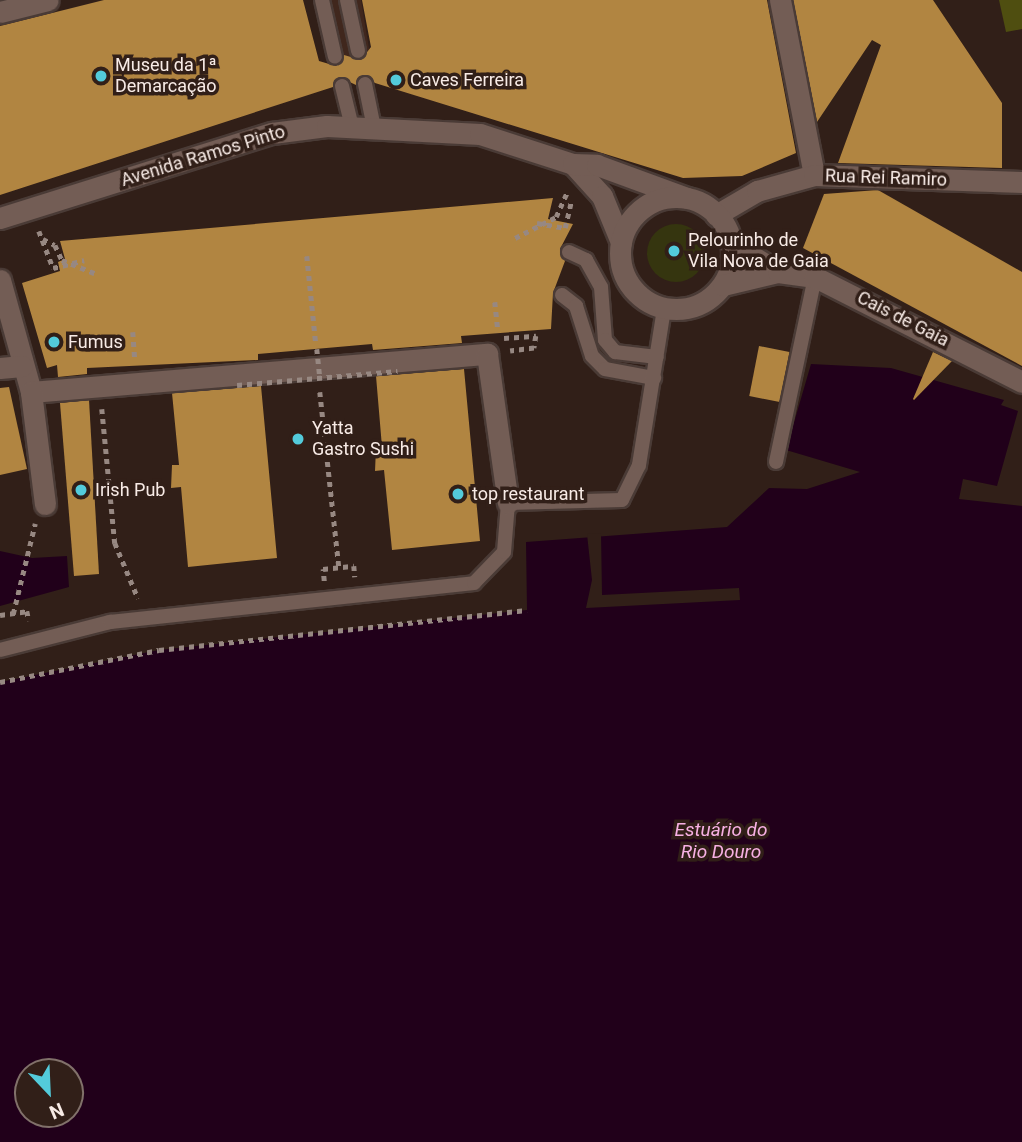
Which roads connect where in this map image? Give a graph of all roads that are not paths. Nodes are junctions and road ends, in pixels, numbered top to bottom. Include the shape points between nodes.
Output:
1 (48, 0) edge
2 (322, 0) edge
3 (347, 0) edge
4 (780, 0) edge
5 (0, 12) edge
6 (358, 51) dead end
7 (335, 57) dead end
8 (365, 84) dead end
9 (342, 86) dead end
10 (352, 127) junction
11 (374, 128) junction
12 (573, 163) junction
13 (814, 175) junction
14 (1022, 182) edge
15 (687, 198) junction
16 (716, 215) junction
17 (0, 218) edge
18 (621, 242) junction
19 (731, 243) junction
20 (569, 252) dead end
21 (778, 272) junction
22 (815, 277) junction
23 (0, 280) edge
24 (723, 285) junction
25 (562, 295) dead end
26 (664, 309) junction
27 (657, 357) junction
28 (22, 366) junction
29 (0, 368) edge
30 (653, 378) junction
31 (1022, 382) edge
32 (31, 392) junction
33 (776, 462) dead end
34 (508, 503) junction
35 (45, 504) dead end
36 (0, 650) edge

1 - 5 street
2 - 7 lane
3 - 6 lane
4 - 13 street
8 - 11 lane
9 - 10 lane
10 - 11 street, Avenida Ramos Pinto
10 - 17 street, Avenida Ramos Pinto via 272,133
11 - 12 street, Avenida Ramos Pinto via 480,134
12 - 15 street, Avenida Ramos Pinto via 597,165
12 - 18 street via 602,196
13 - 14 street, Rua Rei Ramiro
13 - 16 street, Rua Rei Ramiro via 757,191
15 - 16 street
15 - 18 street via 645,206
16 - 19 street
18 - 26 street via 628,284
19 - 21 street, Cais de Gaia
19 - 24 street
20 - 27 lane via 586,260 601,287 604,340 615,352
21 - 22 street, Cais de Gaia
21 - 24 street, Cais de Gaia
22 - 31 street, Cais de Gaia
22 - 33 lane
23 - 28 street
24 - 26 street via 687,309
25 - 30 lane via 576,306 592,356 605,369
26 - 27 lane
27 - 30 lane
28 - 29 street
28 - 32 street
30 - 34 lane via 639,465 622,500
32 - 34 street via 487,354
32 - 35 street
34 - 36 lane via 503,552 474,583 110,622

